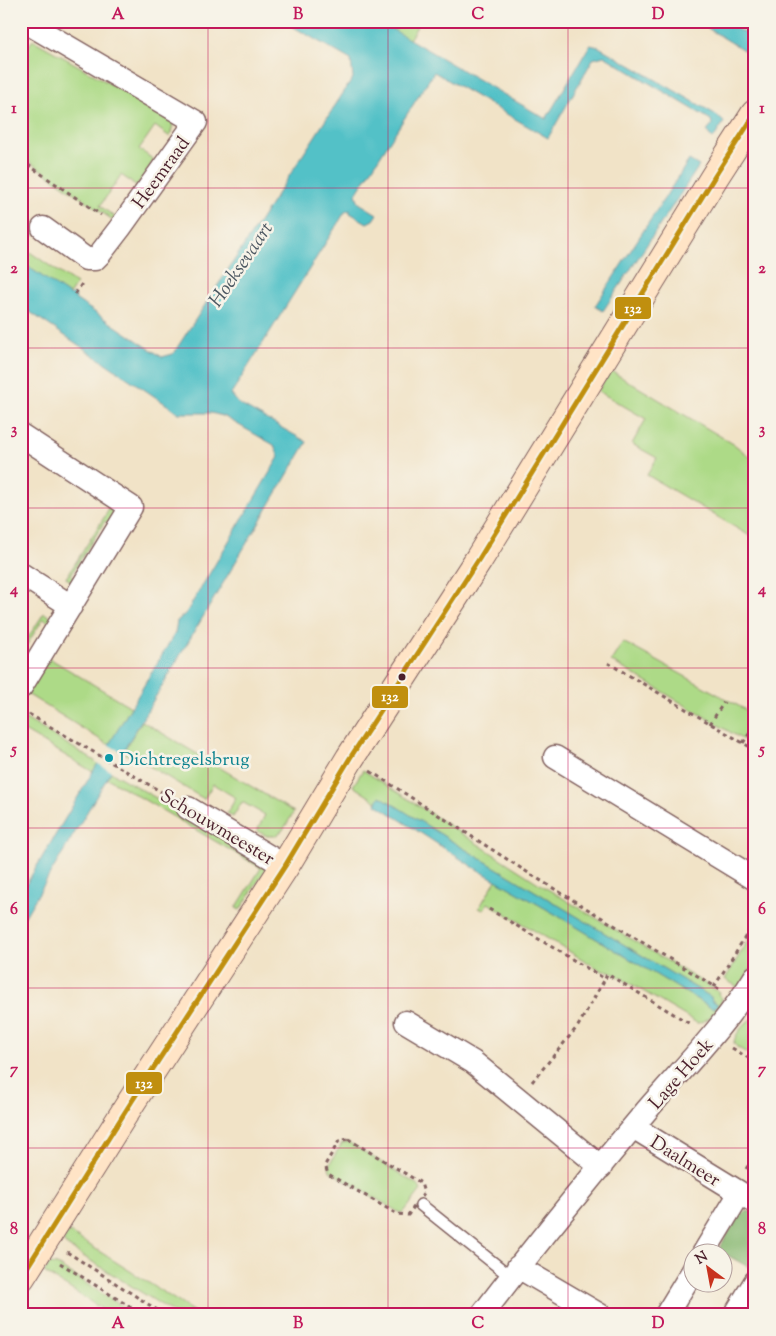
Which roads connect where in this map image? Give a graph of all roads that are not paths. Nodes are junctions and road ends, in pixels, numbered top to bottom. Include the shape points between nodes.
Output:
1 (24, 21) edge
2 (755, 114) edge
3 (43, 228) dead end
4 (21, 435) edge
5 (21, 574) edge
6 (71, 606) junction
7 (21, 687) edge
8 (555, 757) dead end
9 (188, 808) road end
10 (285, 866) junction
11 (755, 879) edge
12 (755, 977) edge
13 (406, 1022) dead end
14 (634, 1126) junction
15 (601, 1167) junction
16 (747, 1198) edge
17 (419, 1204) road end
18 (711, 1244) edge
19 (515, 1272) junction
20 (21, 1276) edge
21 (755, 1282) edge
22 (684, 1285) edge
23 (482, 1315) edge
24 (600, 1315) edge
25 (666, 1315) edge
26 (735, 1315) edge

1 - 3 street, Heemraad via 196,122 95,259 86,259
2 - 10 street
4 - 6 street via 131,506
5 - 6 street
6 - 7 street
8 - 11 street
9 - 10 street, Schouwmeester
10 - 20 street
12 - 14 street, Lage Hoek via 712,1036
13 - 15 street via 473,1062
14 - 15 street, Lage Hoek
14 - 16 street, Daalmeer
15 - 19 street, Lage Hoek
16 - 18 street, Daalmeer
17 - 19 lane
19 - 23 street, Lage Hoek
19 - 24 street
21 - 26 street
22 - 25 street

